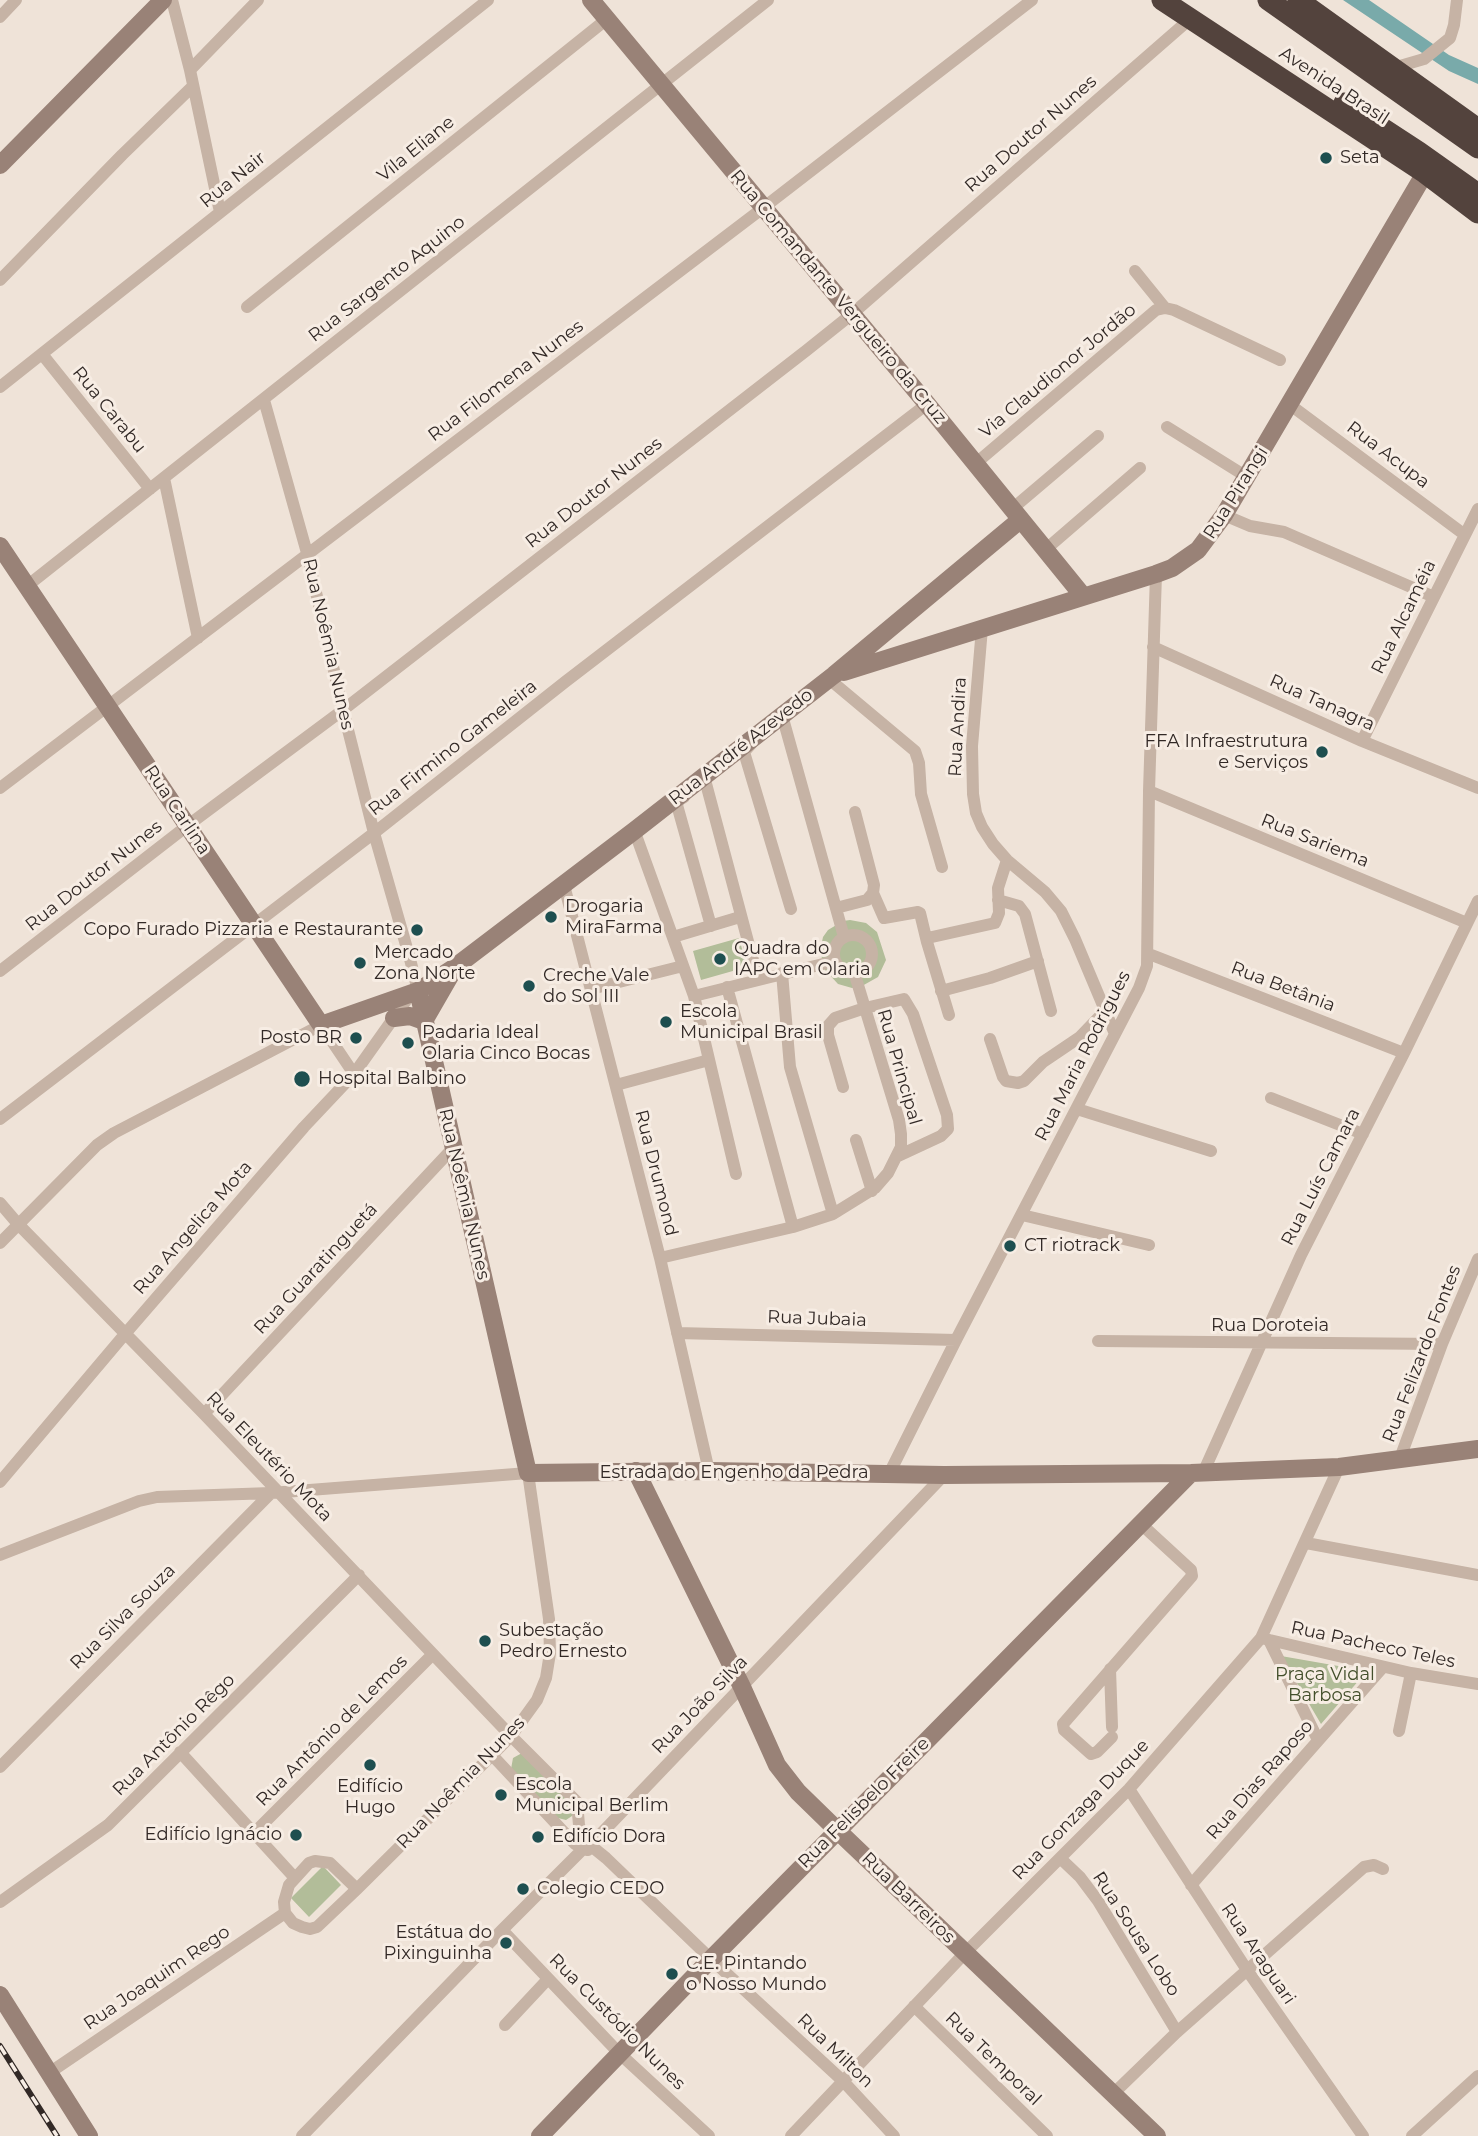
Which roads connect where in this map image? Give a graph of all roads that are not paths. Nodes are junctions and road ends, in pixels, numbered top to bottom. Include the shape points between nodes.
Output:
1 (16, 0) edge
2 (163, 0) edge
3 (172, 0) edge
4 (258, 0) edge
5 (488, 0) edge
6 (592, 0) edge
7 (768, 0) edge
8 (1032, 0) edge
9 (1162, 0) edge
10 (1268, 0) edge
11 (1298, 0) edge
12 (1457, 0) edge
13 (1188, 9) edge
14 (0, 17) edge
15 (607, 19) junction
16 (1393, 68) junction
17 (190, 70) junction
18 (660, 85) junction
19 (193, 86) junction
20 (1478, 129) edge
21 (1478, 148) edge
22 (0, 165) edge
23 (1425, 173) junction
24 (1478, 194) edge
25 (763, 208) junction
26 (220, 212) junction
27 (1478, 213) edge
28 (1135, 271) dead end
29 (0, 280) edge
30 (247, 306) dead end
31 (1165, 309) junction
32 (852, 314) junction
33 (42, 354) junction
34 (1280, 360) dead end
35 (0, 387) edge
36 (264, 400) junction
37 (927, 404) junction
38 (1289, 404) junction
39 (1167, 427) dead end
40 (1098, 436) dead end
41 (975, 464) junction
42 (1140, 468) dead end
43 (1247, 477) junction
44 (164, 478) junction
45 (150, 489) junction
46 (1478, 509) edge
47 (1016, 514) junction
48 (1224, 515) junction
49 (1465, 535) junction
50 (1045, 550) junction
51 (307, 553) junction
52 (3, 557) edge
53 (1156, 574) junction
54 (27, 586) junction
55 (1083, 596) junction
56 (1434, 597) junction
57 (982, 628) junction
58 (198, 638) junction
59 (1153, 647) junction
60 (831, 677) junction
61 (108, 707) junction
62 (343, 710) junction
63 (783, 718) junction
64 (1362, 741) junction
65 (705, 780) junction
66 (0, 788) edge
67 (1478, 788) edge
68 (1149, 791) junction
69 (855, 813) dead end
70 (187, 826) junction
71 (374, 833) junction
72 (637, 838) dead end
73 (1007, 860) junction
74 (942, 867) dead end
75 (564, 884) junction
76 (873, 893) junction
77 (998, 900) junction
78 (1478, 901) edge
79 (836, 908) junction
80 (791, 909) dead end
81 (740, 916) junction
82 (254, 923) junction
83 (1467, 923) junction
84 (711, 926) junction
85 (673, 937) junction
86 (844, 937) junction
87 (932, 937) dead end
88 (1149, 954) junction
89 (835, 961) junction
90 (1038, 961) junction
91 (683, 966) junction
92 (455, 967) junction
93 (0, 971) edge
94 (854, 972) junction
95 (782, 973) junction
96 (758, 979) junction
97 (727, 987) junction
98 (591, 989) junction
99 (941, 990) junction
100 (414, 993) junction
101 (694, 996) junction
102 (864, 1008) junction
103 (1051, 1010) dead end
104 (1105, 1011) junction
105 (949, 1015) dead end
106 (394, 1018) junction
107 (424, 1021) junction
108 (321, 1025) junction
109 (1115, 1034) junction
110 (990, 1039) dead end
111 (1404, 1053) junction
112 (709, 1060) junction
113 (354, 1074) junction
114 (616, 1085) junction
115 (843, 1087) dead end
116 (1271, 1098) dead end
117 (1077, 1108) junction
118 (0, 1119) edge
119 (1363, 1133) junction
120 (856, 1140) dead end
121 (453, 1148) junction
122 (1211, 1151) dead end
123 (898, 1156) junction
124 (736, 1174) dead end
125 (872, 1191) junction
126 (0, 1203) edge
127 (833, 1214) junction
128 (1022, 1214) junction
129 (18, 1224) junction
130 (793, 1227) junction
131 (0, 1243) edge
132 (1149, 1245) dead end
133 (660, 1258) junction
134 (1478, 1259) edge
135 (677, 1333) junction
136 (125, 1334) junction
137 (956, 1340) junction
138 (1098, 1340) dead end
139 (1260, 1343) junction
140 (1442, 1344) junction
141 (204, 1414) junction
142 (1478, 1449) edge
143 (1399, 1461) junction
144 (1339, 1468) junction
145 (636, 1471) junction
146 (709, 1471) junction
147 (1197, 1473) junction
148 (528, 1474) junction
149 (889, 1474) junction
150 (944, 1475) junction
151 (0, 1482) edge
152 (274, 1492) junction
153 (1141, 1524) junction
154 (1306, 1543) junction
155 (0, 1555) edge
156 (1478, 1575) edge
157 (359, 1576) junction
158 (1265, 1639) junction
159 (433, 1654) junction
160 (1383, 1667) junction
161 (1110, 1670) junction
162 (1411, 1673) junction
163 (1478, 1684) edge
164 (742, 1687) junction
165 (1399, 1731) dead end
166 (511, 1736) junction
167 (1318, 1740) junction
168 (180, 1752) junction
169 (492, 1755) junction
170 (0, 1767) edge
171 (1129, 1789) junction
172 (578, 1818) junction
173 (556, 1824) junction
174 (837, 1830) junction
175 (255, 1832) junction
176 (588, 1847) junction
177 (1060, 1858) junction
178 (1382, 1869) dead end
179 (294, 1877) junction
180 (1191, 1885) junction
181 (357, 1889) junction
182 (0, 1902) edge
183 (285, 1913) junction
184 (502, 1930) junction
185 (965, 1953) junction
186 (711, 1959) junction
187 (1247, 1970) junction
188 (548, 1979) junction
189 (0, 1995) edge
190 (914, 2006) junction
191 (505, 2025) dead end
192 (1177, 2032) junction
193 (620, 2053) junction
194 (49, 2073) junction
195 (1478, 2076) edge
196 (843, 2081) junction
197 (1114, 2093) junction
198 (89, 2136) edge
199 (302, 2136) edge
200 (540, 2136) edge
201 (709, 2136) edge
202 (791, 2136) edge
203 (894, 2136) edge
204 (1047, 2136) edge
205 (1157, 2136) edge
206 (1363, 2136) edge
207 (1412, 2136) edge

1 - 14 street
2 - 22 street
3 - 17 street
4 - 17 street
5 - 26 street, Rua Nair
6 - 15 street, Rua Comandante Vergueiro da Cruz
7 - 18 street, Rua Sargento Aquino
8 - 25 street, Rua Filomena Nunes
9 - 13 highway, Avenida Brasil
10 - 21 highway, Avenida Brasil
11 - 16 highway
12 - 16 street via 1454,25 1443,46 1424,59
13 - 23 highway, Avenida Brasil
13 - 24 highway, Avenida Brasil via 1387,130
13 - 32 street, Rua Doutor Nunes
15 - 18 street, Rua Comandante Vergueiro da Cruz
15 - 30 street, Vila Eliane
16 - 20 highway
17 - 19 street
18 - 25 street, Rua Comandante Vergueiro da Cruz
18 - 36 street, Rua Sargento Aquino
19 - 26 street
19 - 29 street
23 - 27 highway, Avenida Brasil
23 - 38 street, Rua Pirangi
25 - 32 street, Rua Comandante Vergueiro da Cruz
25 - 51 street, Rua Filomena Nunes
26 - 33 street, Rua Nair
28 - 31 street
31 - 34 street, Via Claudionor Jordão
31 - 41 street, Via Claudionor Jordão via 1156,310
32 - 37 street, Rua Comandante Vergueiro da Cruz
32 - 62 street, Rua Doutor Nunes
33 - 35 street, Rua Nair
33 - 45 street, Rua Carabu
36 - 44 street, Rua Sargento Aquino
36 - 51 street, Rua Noêmia Nunes
37 - 41 street, Rua Comandante Vergueiro da Cruz
37 - 71 street, Rua Firmino Gameleira
38 - 43 street, Rua Pirangi
38 - 49 street, Rua Acupa
39 - 43 street
40 - 47 street
41 - 47 street, Rua Comandante Vergueiro da Cruz
42 - 50 street
43 - 48 street, Rua Pirangi
44 - 45 street, Rua Sargento Aquino
44 - 58 street
45 - 54 street, Rua Sargento Aquino
46 - 49 street, Rua Alcaméia
47 - 50 street, Rua Comandante Vergueiro da Cruz
47 - 60 street, Rua André Azevedo
48 - 53 street, Rua Pirangi via 1198,550
48 - 56 street via 1284,532
49 - 56 street, Rua Alcaméia
50 - 55 street, Rua Comandante Vergueiro da Cruz
51 - 58 street, Rua Filomena Nunes
51 - 62 street, Rua Noêmia Nunes
52 - 54 street, Rua Carlina
53 - 55 street, Rua Pirangi
53 - 59 street, Rua Maria Rodrigues
54 - 61 street, Rua Carlina
55 - 57 street, Rua Pirangi
56 - 64 street, Rua Alcaméia
57 - 60 street, Rua Pirangi
57 - 73 street, Rua Andira via 972,746 973,794 982,827
58 - 61 street, Rua Filomena Nunes
59 - 64 street, Rua Tanagra
59 - 68 street, Rua Maria Rodrigues
60 - 63 street, Rua André Azevedo
60 - 74 street via 915,751 921,794
61 - 66 street, Rua Filomena Nunes
61 - 70 street, Rua Carlina
62 - 70 street, Rua Doutor Nunes
62 - 71 street, Rua Noêmia Nunes
63 - 65 street, Rua André Azevedo
63 - 79 street
63 - 80 street via 744,752
64 - 67 street, Rua Tanagra
65 - 75 street, Rua André Azevedo
65 - 81 street
65 - 84 street via 677,805
68 - 83 street, Rua Sariema
68 - 88 street, Rua Maria Rodrigues
69 - 76 street
70 - 82 street, Rua Carlina
70 - 93 street, Rua Doutor Nunes
71 - 82 street, Rua Firmino Gameleira
71 - 100 street, Rua Noêmia Nunes via 411,960
72 - 85 street
73 - 77 street
73 - 104 street, Rua Andira via 1061,912
75 - 92 street, Rua André Azevedo
75 - 98 street, Rua Drumond
76 - 79 street via 867,900
76 - 99 street via 884,918 920,913
77 - 87 street via 995,923
77 - 90 street via 1023,910
78 - 83 street, Rua Luís Camara
79 - 86 street
81 - 84 street
81 - 96 street
82 - 108 street, Rua Carlina
82 - 118 street, Rua Firmino Gameleira
83 - 111 street, Rua Luís Camara
84 - 85 street
85 - 91 street
86 - 89 street via 835,948
86 - 94 street via 857,935 871,948 869,964
88 - 109 street, Rua Maria Rodrigues via 1144,977
88 - 111 street, Rua Betânia
89 - 94 street
89 - 95 street
90 - 99 street
90 - 103 street
91 - 98 street
91 - 101 street
92 - 100 street, Rua André Azevedo
92 - 107 street, Rua André Azevedo
94 - 102 street, Rua Principal
95 - 96 street
95 - 127 street via 790,1067
96 - 97 street
97 - 101 street
97 - 130 street
98 - 114 street, Rua Drumond
99 - 105 street
100 - 106 street, Rua Angelica Mota
100 - 107 street, Rua Noêmia Nunes
100 - 108 street, Rua André Azevedo
101 - 112 street
102 - 115 street via 835,1018 828,1026
102 - 123 street, Rua Principal via 899,1121
102 - 123 street via 905,999 947,1115 947,1132
104 - 109 street, Rua Andira
104 - 110 street via 1080,1037 1018,1083 1011,1084 1003,1077
106 - 107 street via 410,1016
106 - 113 street, Rua Angelica Mota
107 - 121 street, Rua Noêmia Nunes
108 - 113 street, Rua Carlina
108 - 129 street via 114,1133
109 - 117 street, Rua Maria Rodrigues
111 - 119 street, Rua Luís Camara
112 - 114 street
112 - 124 street
113 - 136 street, Rua Angelica Mota
114 - 133 street, Rua Drumond
116 - 119 street
117 - 122 street
117 - 128 street, Rua Maria Rodrigues
119 - 139 street, Rua Luís Camara
120 - 125 street
121 - 141 street, Rua Guaratinguetá
121 - 148 street, Rua Noêmia Nunes
123 - 125 street
125 - 127 street
126 - 129 street, Rua Eleutério Mota
127 - 130 street
128 - 132 street
128 - 137 street, Rua Maria Rodrigues
129 - 131 street
129 - 136 street, Rua Eleutério Mota
130 - 133 street
133 - 135 street, Rua Drumond
134 - 140 street, Rua Felizardo Fontes
135 - 137 street, Rua Jubaia
135 - 146 street, Rua Drumond
136 - 141 street, Rua Eleutério Mota
136 - 151 street, Rua Angelica Mota
137 - 149 street, Rua Maria Rodrigues
138 - 139 street, Rua Doroteia
139 - 140 street, Rua Doroteia
139 - 147 street, Rua Luís Camara
140 - 143 street, Rua Felizardo Fontes
141 - 152 street, Rua Eleutério Mota
142 - 143 street, Estrada do Engenho da Pedra
143 - 144 street, Estrada do Engenho da Pedra
144 - 147 street, Estrada do Engenho da Pedra
144 - 154 street, Rua Gonzaga Duque
145 - 146 street, Estrada do Engenho da Pedra
145 - 148 street, Estrada do Engenho da Pedra
145 - 164 street, Rua Barreiros
146 - 149 street, Estrada do Engenho da Pedra
147 - 150 street, Estrada do Engenho da Pedra
147 - 153 street, Rua Felisbelo Freire
148 - 152 street, Estrada do Engenho da Pedra
148 - 166 street, Rua Noêmia Nunes via 550,1653 537,1700
149 - 150 street, Estrada do Engenho da Pedra
150 - 164 street, Rua João Silva
152 - 155 street, Estrada do Engenho da Pedra via 138,1501
152 - 157 street, Rua Eleutério Mota
152 - 170 street, Rua Silva Souza
153 - 161 street via 1192,1576
153 - 174 street, Rua Felisbelo Freire
154 - 156 street
154 - 158 street, Rua Gonzaga Duque
157 - 159 street, Rua Eleutério Mota
157 - 168 street, Rua Antônio Rêgo
158 - 160 street, Rua Pacheco Teles
158 - 167 street
158 - 171 street, Rua Gonzaga Duque
159 - 166 street, Rua Eleutério Mota
159 - 175 street, Rua Antônio de Lemos
160 - 162 street, Rua Pacheco Teles
160 - 167 street, Rua Dias Raposo
161 - 161 street via 1062,1727 1091,1754 1112,1732
162 - 163 street, Rua Pacheco Teles
162 - 165 street
164 - 174 street, Rua Barreiros via 777,1765
164 - 176 street, Rua João Silva
166 - 169 street, Rua Noêmia Nunes
166 - 172 street, Rua Eleutério Mota via 577,1802
167 - 180 street, Rua Dias Raposo
168 - 175 street
168 - 182 street, Rua Antônio Rêgo via 108,1825
169 - 173 street, Rua Milton
169 - 181 street, Rua Noêmia Nunes
171 - 177 street, Rua Gonzaga Duque
171 - 180 street, Rua Araguari
172 - 173 street
172 - 176 street, Rua Eleutério Mota
173 - 176 street, Rua Milton
174 - 185 street, Rua Barreiros
174 - 186 street, Rua Felisbelo Freire
175 - 179 street
176 - 184 street, Rua João Silva
176 - 186 street, Rua Milton via 606,1858
177 - 185 street, Rua Gonzaga Duque
177 - 192 street, Rua Sousa Lobo via 1098,1901
178 - 187 street via 1364,1867
179 - 181 street via 309,1863 321,1860
179 - 183 street via 286,1892
180 - 187 street, Rua Araguari
181 - 183 street via 317,1927 302,1927
183 - 194 street, Rua Joaquim Rego
184 - 188 street, Rua Custódio Nunes
184 - 199 street, Rua João Silva
185 - 190 street, Rua Gonzaga Duque
185 - 197 street, Rua Barreiros
186 - 193 street, Rua Felisbelo Freire
186 - 196 street, Rua Milton
187 - 192 street
187 - 206 street, Rua Araguari
188 - 191 street
188 - 193 street, Rua Custódio Nunes
189 - 194 street
190 - 196 street, Rua Gonzaga Duque
190 - 204 street, Rua Temporal
192 - 197 street
193 - 200 street, Rua Felisbelo Freire
193 - 201 street, Rua Custódio Nunes
194 - 198 street
195 - 207 street
196 - 202 street, Rua Gonzaga Duque
196 - 203 street, Rua Milton
197 - 205 street, Rua Barreiros

